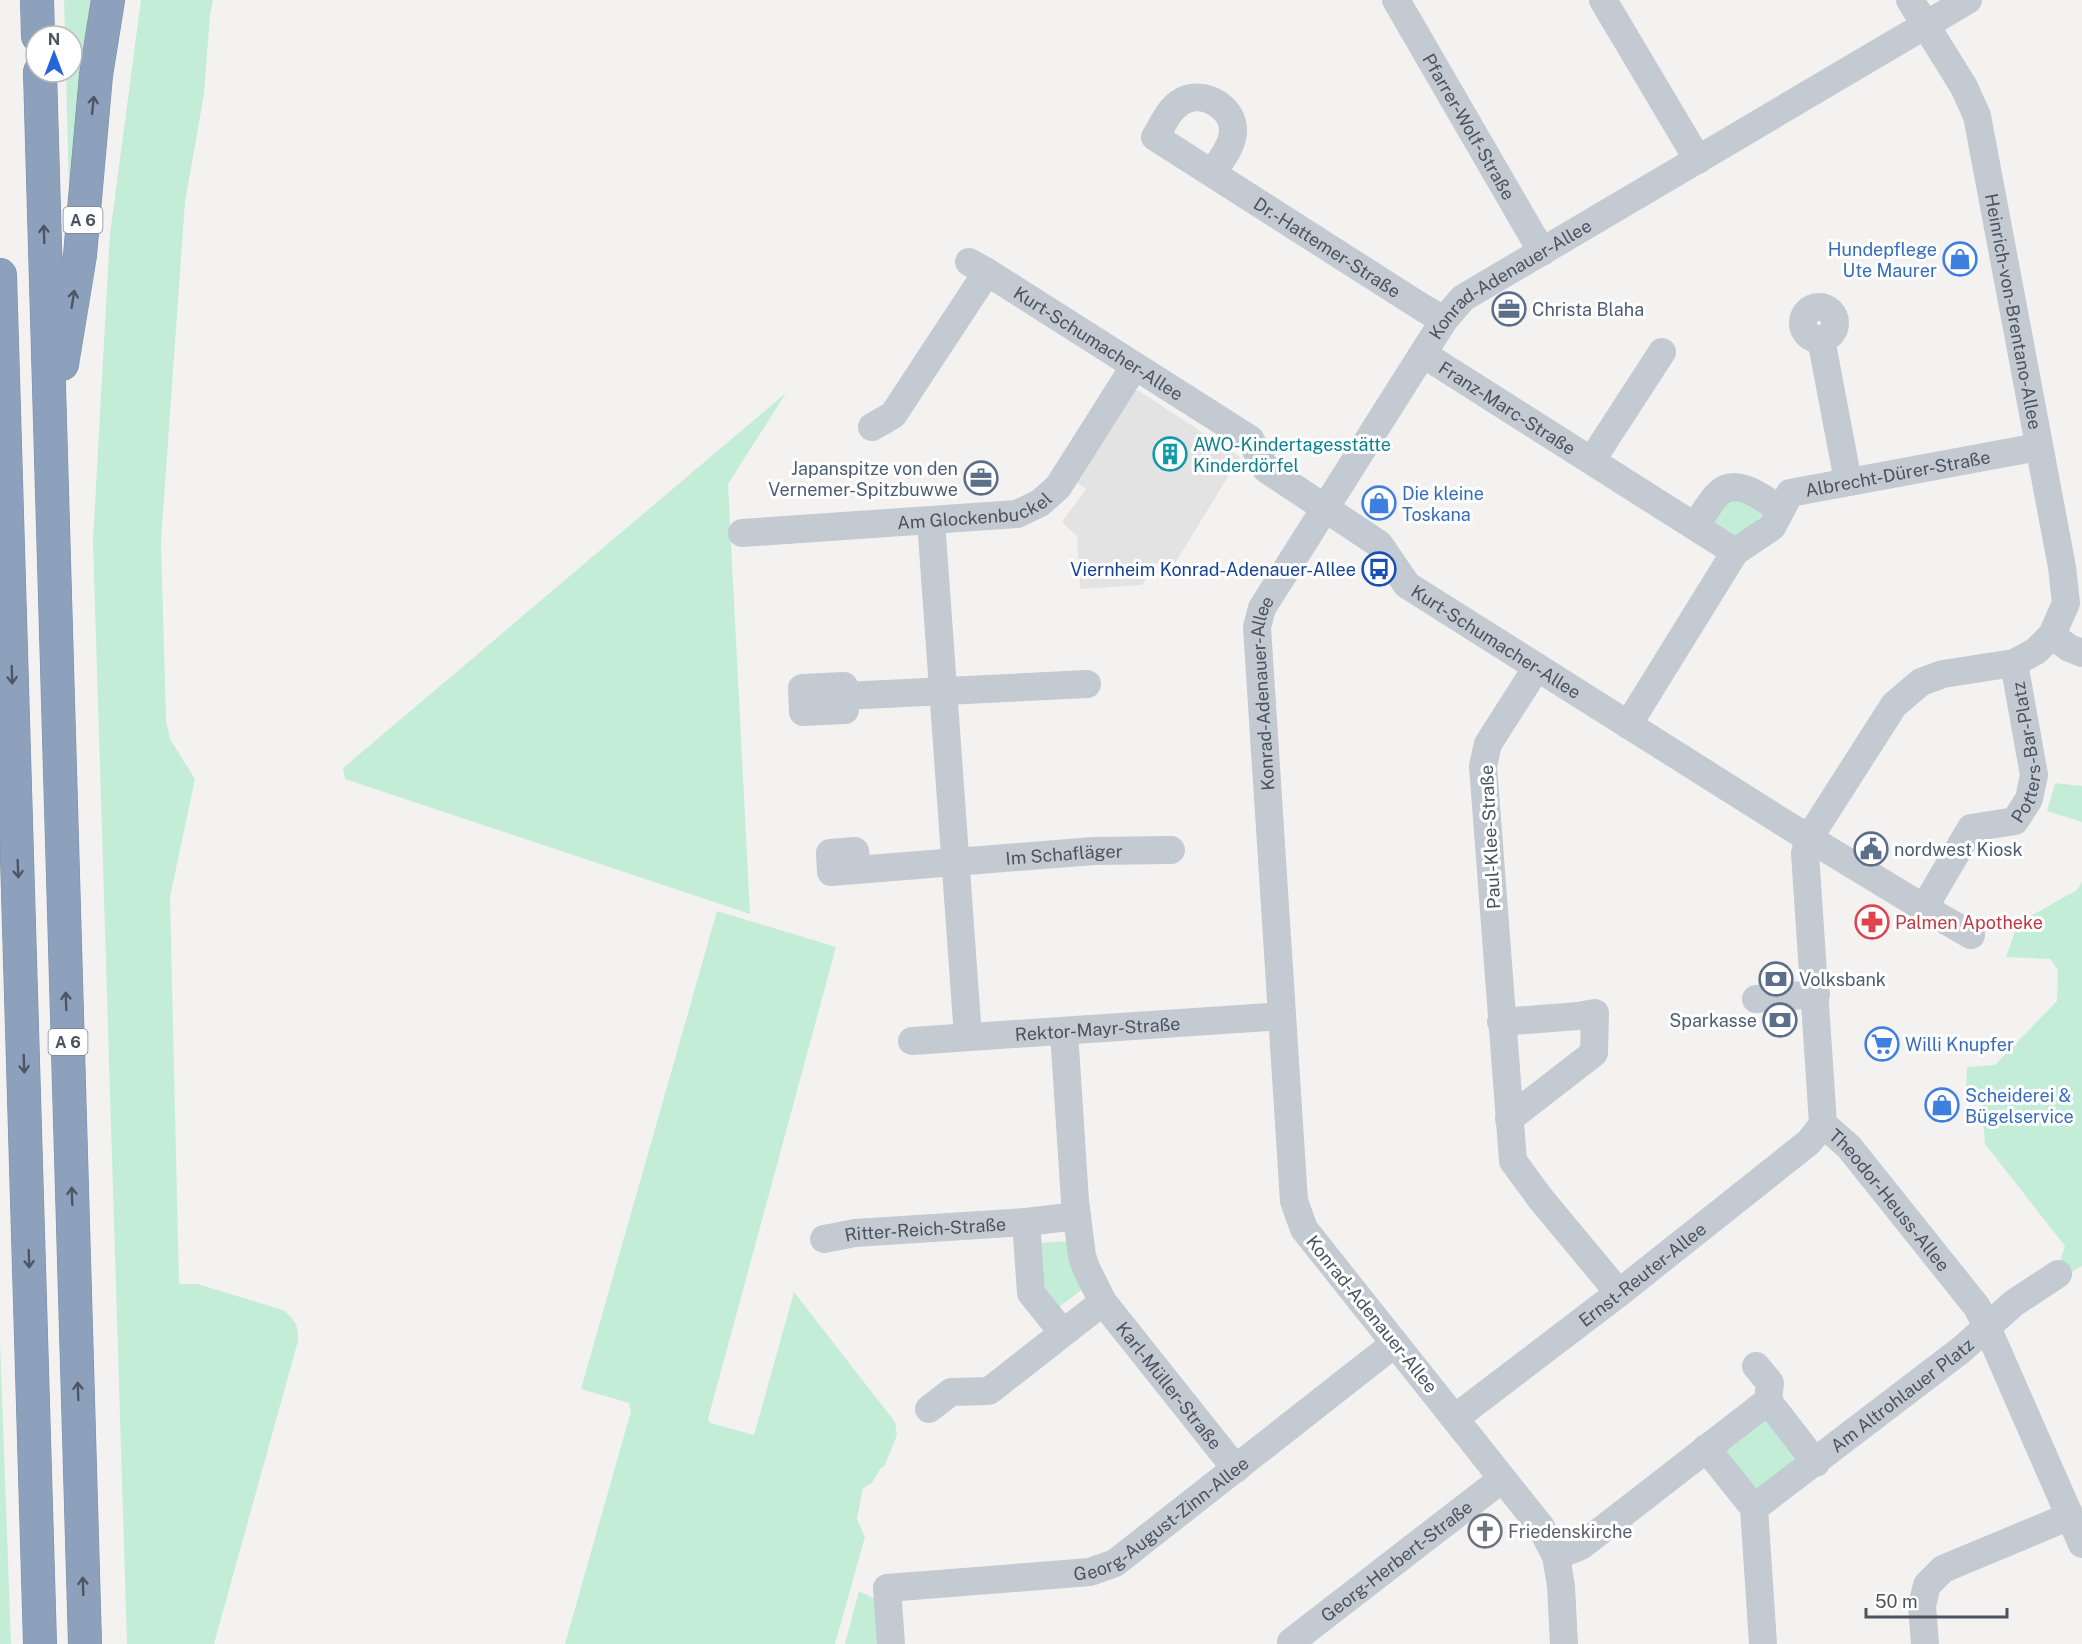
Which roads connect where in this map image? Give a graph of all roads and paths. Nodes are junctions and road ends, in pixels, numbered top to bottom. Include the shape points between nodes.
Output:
1 (38, 0) edge
2 (108, 0) edge
3 (1396, 0) edge
4 (1603, 0) edge
5 (1910, 0) edge
6 (1968, 0) edge
7 (39, 24) edge
8 (1926, 26) junction
9 (40, 84) edge
10 (1698, 160) junction
11 (1213, 172) dead end
12 (1542, 252) junction
13 (0, 275) edge
14 (1444, 320) junction
15 (1821, 339) dead end
16 (1662, 352) dead end
17 (1423, 354) junction
18 (1134, 367) junction
19 (872, 427) dead end
20 (50, 439) junction
21 (2038, 447) junction
22 (1592, 460) junction
23 (1848, 481) junction
24 (1325, 507) junction
25 (1780, 509) junction
26 (931, 521) junction
27 (1695, 526) junction
28 (742, 533) dead end
29 (1735, 552) junction
30 (2052, 636) junction
31 (2082, 653) edge
32 (2014, 663) junction
33 (1538, 667) junction
34 (1087, 684) dead end
35 (944, 691) junction
36 (844, 696) dead end
37 (1628, 724) junction
38 (1809, 838) junction
39 (1171, 850) dead end
40 (957, 862) junction
41 (857, 870) dead end
42 (1924, 908) junction
43 (1971, 935) dead end
44 (1816, 994) junction
45 (1755, 999) dead end
46 (1282, 1016) junction
47 (1501, 1022) junction
48 (1064, 1032) junction
49 (968, 1037) junction
50 (912, 1041) dead end
51 (1509, 1119) junction
52 (1824, 1124) junction
53 (1077, 1216) junction
54 (1026, 1221) junction
55 (824, 1239) dead end
56 (2058, 1274) dead end
57 (1619, 1293) junction
58 (1103, 1302) junction
59 (1987, 1327) junction
60 (1063, 1333) junction
61 (1394, 1344) junction
62 (1756, 1366) dead end
63 (1768, 1401) junction
64 (929, 1408) dead end
65 (1455, 1418) junction
66 (1706, 1448) junction
67 (1815, 1463) junction
68 (1236, 1469) junction
69 (1502, 1479) junction
70 (1754, 1508) junction
71 (2079, 1536) edge
72 (1556, 1556) junction
73 (1290, 1643) edge
74 (40, 1644) edge
75 (85, 1644) edge
76 (891, 1644) edge
77 (1564, 1644) edge
78 (1763, 1644) edge
79 (1925, 1644) edge

1 - 7 highway
20 -> 2 highway, A 6 via 80,255 96,75
3 - 12 street, Pfarrer-Wolf-Straße
4 - 10 street
5 - 8 street, Heinrich-von-Brentano-Allee
6 - 8 street, Konrad-Adenauer-Allee
8 - 10 street, Konrad-Adenauer-Allee
8 - 21 street, Heinrich-von-Brentano-Allee via 1977,116
20 -> 9 highway, A 6
10 - 12 street, Konrad-Adenauer-Allee
11 - 14 street, Dr.-Hattemer-Straße
12 - 14 street, Konrad-Adenauer-Allee via 1463,298
13 -> 74 highway, A 6
14 - 17 street, Konrad-Adenauer-Allee
15 - 23 street
16 - 22 street, Franz-Marc-Straße
17 - 22 street, Franz-Marc-Straße
17 - 24 street, Konrad-Adenauer-Allee
18 - 19 street, Kurt-Schumacher-Allee via 978,267 893,415
18 - 24 street, Kurt-Schumacher-Allee via 1251,439 1266,469
18 - 26 street, Am Glockenbuckel via 1058,487 1040,503 1017,514
75 -> 20 highway, A 6
21 - 23 street, Albrecht-Dürer-Straße
21 - 30 street, Heinrich-von-Brentano-Allee via 2066,603
22 - 27 street, Franz-Marc-Straße
23 - 25 street, Albrecht-Dürer-Straße via 1790,493
24 - 33 street, Kurt-Schumacher-Allee via 1379,544 1407,585
24 - 46 street, Konrad-Adenauer-Allee via 1262,608 1257,627
25 - 27 street via 1749,490 1734,486 1719,493
25 - 29 street, Albrecht-Dürer-Straße via 1772,527
26 - 28 street, Am Glockenbuckel
26 - 35 street
27 - 29 street, Franz-Marc-Straße
29 - 37 street, Albrecht-Dürer-Straße
30 - 31 street
30 - 32 street, Theodor-Heuss-Allee
32 - 38 street, Theodor-Heuss-Allee via 1943,674 1907,692 1893,705
32 - 42 street, Potters-Bar-Platz via 2034,775 2029,799 2015,821 1971,828
33 - 37 street, Kurt-Schumacher-Allee
33 - 47 street, Paul-Klee-Straße via 1488,744 1483,766
34 - 35 street
35 - 36 street
35 - 40 street
37 - 38 street, Kurt-Schumacher-Allee
38 - 42 street
38 - 44 street, Theodor-Heuss-Allee via 1805,853
39 - 40 street, Im Schafläger via 1093,851
40 - 41 street, Im Schafläger
40 - 49 street
42 - 43 street
44 - 45 street
44 - 52 street, Theodor-Heuss-Allee
46 - 48 street, Rektor-Mayr-Straße
46 - 61 street, Konrad-Adenauer-Allee via 1294,1202 1304,1229
47 - 51 street, Paul-Klee-Straße
47 - 51 street via 1595,1013 1594,1053
48 - 49 street, Rektor-Mayr-Straße
48 - 53 street, Karl-Müller-Straße
49 - 50 street, Rektor-Mayr-Straße
51 - 57 street, Paul-Klee-Straße via 1513,1161
52 - 57 street, Ernst-Reuter-Allee via 1809,1142
52 - 59 street, Theodor-Heuss-Allee via 1857,1156 1977,1308
53 - 54 street
53 - 58 street, Karl-Müller-Straße via 1082,1256
54 - 55 street, Ritter-Reich-Straße via 855,1233
54 - 60 street via 1031,1293
56 - 59 street, Am Altrohlauer Platz via 2014,1303
57 - 65 street, Ernst-Reuter-Allee
58 - 60 street
58 - 68 street, Karl-Müller-Straße
59 - 67 street, Am Altrohlauer Platz
59 - 71 street, Theodor-Heuss-Allee
60 - 64 street via 989,1391 951,1392
61 - 65 street, Konrad-Adenauer-Allee
61 - 68 street, Georg-August-Zinn-Allee
62 - 63 street via 1770,1383
63 - 66 street
63 - 67 street, Am Altrohlauer Platz
65 - 69 street, Konrad-Adenauer-Allee
66 - 70 street
66 - 72 street via 1581,1546
67 - 70 street, Am Altrohlauer Platz
68 - 76 street, Georg-August-Zinn-Allee via 1115,1563 1090,1572 887,1588
69 - 72 street, Konrad-Adenauer-Allee via 1540,1527
69 - 73 street, Georg-Herbert-Straße
70 - 78 street
71 - 79 street via 1943,1569 1927,1584 1922,1606
72 - 77 street, Konrad-Adenauer-Allee

